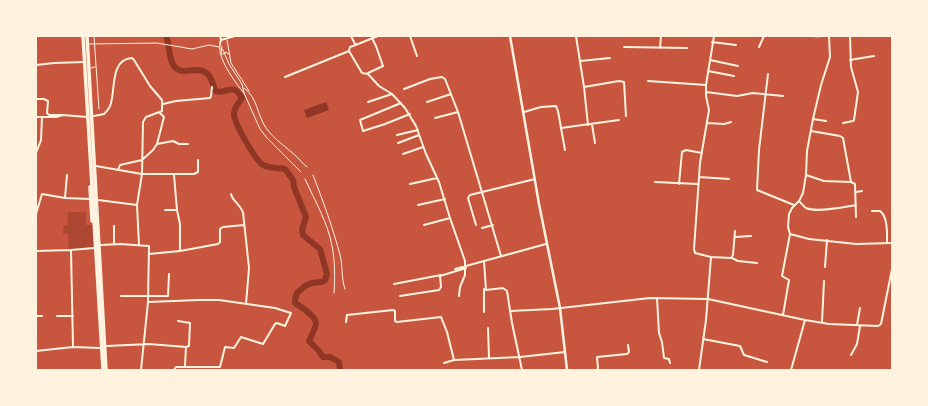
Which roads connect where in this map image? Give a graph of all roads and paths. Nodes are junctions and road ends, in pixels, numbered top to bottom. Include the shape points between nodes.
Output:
1 (83, 36) edge
2 (88, 36) edge
3 (94, 36) edge
4 (220, 36) edge
5 (235, 36) edge
6 (351, 36) edge
7 (378, 36) edge
8 (410, 36) edge
9 (510, 36) edge
10 (576, 36) edge
11 (661, 36) edge
12 (714, 36) edge
13 (764, 36) edge
14 (815, 36) edge
15 (820, 36) edge
16 (829, 36) edge
17 (850, 36) edge
18 (226, 37) edge
19 (372, 38) junction
20 (221, 40) junction
21 (712, 42) junction
22 (89, 44) junction
23 (94, 44) junction
24 (220, 44) joint
25 (355, 44) junction
26 (736, 45) dead end
27 (624, 47) dead end
28 (759, 47) dead end
29 (660, 48) junction
30 (686, 48) dead end
31 (350, 51) junction
32 (229, 54) junction
33 (221, 55) junction
34 (417, 56) dead end
35 (874, 56) dead end
36 (610, 58) dead end
37 (709, 60) junction
38 (850, 60) junction
39 (580, 61) junction
40 (84, 62) junction
41 (36, 65) edge
42 (738, 66) dead end
43 (96, 67) junction
44 (91, 68) junction
45 (708, 71) junction
46 (368, 73) dead end
47 (768, 74) dead end
48 (734, 76) dead end
49 (286, 77) dead end
50 (648, 81) dead end
51 (706, 85) junction
52 (584, 86) junction
53 (212, 87) dead end
54 (243, 87) junction
55 (404, 89) dead end
56 (249, 91) junction
57 (706, 92) junction
58 (244, 93) junction
59 (392, 94) junction
60 (451, 94) junction
61 (766, 94) junction
62 (783, 96) dead end
63 (36, 99) edge
64 (368, 102) dead end
65 (426, 102) dead end
66 (401, 103) junction
67 (163, 104) junction
68 (99, 109) dead end
69 (159, 112) junction
70 (458, 112) junction
71 (523, 112) junction
72 (410, 114) junction
73 (63, 115) junction
74 (94, 116) junction
75 (626, 116) dead end
76 (36, 117) edge
77 (42, 117) junction
78 (86, 117) junction
79 (435, 118) dead end
80 (813, 119) junction
81 (619, 120) dead end
82 (826, 121) dead end
83 (731, 122) dead end
84 (707, 123) junction
85 (843, 123) dead end
86 (592, 124) junction
87 (588, 125) junction
88 (561, 128) junction
89 (418, 130) junction
90 (811, 131) junction
91 (397, 135) dead end
92 (419, 135) junction
93 (398, 143) dead end
94 (595, 143) dead end
95 (157, 144) junction
96 (188, 144) dead end
97 (424, 148) junction
98 (565, 150) dead end
99 (36, 153) edge
100 (702, 153) junction
101 (403, 154) dead end
102 (142, 160) junction
103 (198, 160) dead end
104 (96, 166) junction
105 (307, 167) dead end
106 (118, 170) junction
107 (301, 172) dead end
108 (142, 174) junction
109 (174, 174) junction
110 (68, 175) dead end
111 (313, 175) dead end
112 (806, 175) junction
113 (699, 177) junction
114 (437, 178) junction
115 (305, 179) dead end
116 (535, 179) junction
117 (729, 179) dead end
118 (655, 182) dead end
119 (851, 182) junction
120 (410, 184) dead end
121 (679, 184) junction
122 (698, 184) junction
123 (862, 191) dead end
124 (482, 192) junction
125 (856, 192) junction
126 (231, 194) dead end
127 (65, 198) junction
128 (91, 199) junction
129 (444, 199) junction
130 (98, 200) junction
131 (799, 201) junction
132 (137, 205) junction
133 (418, 205) dead end
134 (794, 205) junction
135 (856, 205) junction
136 (165, 210) dead end
137 (177, 210) junction
138 (872, 211) dead end
139 (36, 214) edge
140 (450, 218) junction
141 (856, 218) dead end
142 (244, 225) junction
143 (424, 225) dead end
144 (476, 225) dead end
145 (493, 225) junction
146 (114, 226) dead end
147 (482, 228) dead end
148 (735, 231) dead end
149 (790, 234) junction
150 (734, 236) junction
151 (752, 236) dead end
152 (827, 240) junction
153 (888, 243) junction
154 (892, 243) edge
155 (546, 244) junction
156 (101, 245) junction
157 (114, 245) junction
158 (139, 245) junction
159 (94, 248) junction
160 (70, 250) junction
161 (36, 251) edge
162 (180, 251) junction
163 (149, 254) junction
164 (501, 256) junction
165 (711, 257) junction
166 (732, 258) junction
167 (484, 261) junction
168 (757, 263) dead end
169 (466, 267) junction
170 (825, 267) dead end
171 (454, 269) dead end
172 (892, 269) edge
173 (169, 274) dead end
174 (442, 275) junction
175 (824, 281) dead end
176 (394, 284) dead end
177 (345, 290) dead end
178 (334, 293) dead end
179 (121, 296) dead end
180 (400, 296) dead end
181 (459, 296) dead end
182 (148, 297) junction
183 (657, 298) junction
184 (708, 299) junction
185 (148, 302) junction
186 (246, 304) junction
187 (560, 308) junction
188 (860, 308) dead end
189 (510, 311) junction
190 (484, 312) dead end
191 (783, 315) junction
192 (36, 316) edge
193 (42, 316) dead end
194 (57, 316) dead end
195 (73, 316) junction
196 (805, 320) junction
197 (178, 321) dead end
198 (346, 322) dead end
199 (822, 322) junction
200 (859, 326) junction
201 (488, 328) dead end
202 (704, 339) junction
203 (144, 344) junction
204 (628, 345) dead end
205 (107, 346) junction
206 (73, 347) junction
207 (100, 348) junction
208 (186, 348) junction
209 (36, 351) edge
210 (565, 352) junction
211 (851, 355) dead end
212 (520, 357) junction
213 (489, 358) junction
214 (454, 360) junction
215 (768, 362) dead end
216 (444, 363) dead end
217 (670, 363) dead end
218 (185, 366) junction
219 (105, 370) edge
220 (141, 370) edge
221 (174, 370) edge
222 (522, 370) edge
223 (567, 370) edge
224 (597, 370) edge
225 (699, 370) edge
226 (791, 370) edge

1 - 40 main road
1 - 219 main road
2 - 22 main road
2 - 219 main road
3 - 23 lane
4 - 20 street
5 - 18 street
6 - 25 street
7 - 19 street
8 - 34 street
9 - 71 street
10 - 39 street
11 - 29 street
12 - 21 street
13 - 28 street
14 - 15 street
16 - 80 street via 830,57 820,85
17 - 38 street
18 - 20 street
18 - 32 lane
19 - 25 street
19 - 46 street via 383,64
20 - 24 street
21 - 26 street
21 - 37 street
22 - 23 lane
22 - 44 main road
23 - 43 lane
23 - 54 lane via 157,43 192,49 209,45 219,47
24 - 33 lane
25 - 31 street via 350,47
27 - 29 street
29 - 30 street
31 - 49 street
31 - 59 street via 362,73 368,74 379,86
32 - 33 lane via 225,52
32 - 56 lane via 233,67
33 - 58 lane via 229,73
35 - 38 street
36 - 39 street
37 - 42 street
37 - 45 street
38 - 85 street via 858,95 854,120
39 - 52 street
40 - 41 street
40 - 78 main road
43 - 44 lane
43 - 68 lane
44 - 74 main road
45 - 48 street
45 - 51 street
47 - 61 street
50 - 51 street
51 - 57 street
52 - 75 street via 624,82
52 - 87 street
53 - 67 street via 210,98 176,100
54 - 56 lane
54 - 58 lane
55 - 60 street via 442,76
56 - 58 lane
56 - 105 lane via 266,128
57 - 61 street via 737,96
57 - 84 street via 709,110
58 - 107 lane via 260,129
59 - 64 street
59 - 66 street
60 - 65 street
60 - 70 street
61 - 62 street
61 - 134 street via 757,190
63 - 73 street via 48,101 49,115
66 - 72 street
66 - 72 street via 360,120 363,131
67 - 69 street via 162,111
67 - 74 street via 134,60 128,58 121,64 115,76 110,106 104,114
69 - 95 street via 164,117
69 - 102 street via 146,117 143,122
70 - 79 street
70 - 124 street
71 - 88 street via 556,106
71 - 116 street
72 - 89 street
73 - 77 street
73 - 78 street
74 - 104 main road
76 - 77 street
77 - 99 street via 41,140
78 - 128 main road
80 - 82 street
80 - 90 street
81 - 86 street
83 - 84 street
84 - 100 street
86 - 87 street
86 - 94 street
87 - 88 street
88 - 98 street
89 - 91 street
89 - 92 street
90 - 112 street
90 - 119 street via 843,138
92 - 93 street
92 - 97 street
95 - 96 street via 173,141
95 - 102 street
97 - 101 street
97 - 114 street
100 - 113 street
100 - 121 street via 686,150 682,152
102 - 106 street via 120,165
102 - 108 street
103 - 109 street via 198,172
104 - 106 street
104 - 130 main road
106 - 108 street
108 - 109 street
108 - 132 street
109 - 137 street
110 - 127 street
111 - 177 lane via 341,258
112 - 119 street via 824,181
112 - 131 street
113 - 117 street
113 - 122 street
114 - 120 street
114 - 129 street
115 - 178 lane via 330,239 334,262
116 - 124 street
116 - 155 street
118 - 121 street
119 - 125 street via 855,184
121 - 122 street
122 - 165 street via 694,251 698,255
123 - 125 street
124 - 144 street via 469,196
124 - 145 street
125 - 135 street
126 - 142 street via 242,209
127 - 128 street
127 - 139 street via 42,194
128 - 159 main road
129 - 133 street
129 - 140 street
130 - 132 street
130 - 156 main road
131 - 134 street
131 - 135 street via 806,208 814,209
132 - 158 street
134 - 149 street via 788,218
135 - 141 street
136 - 137 street
137 - 162 street via 180,222
138 - 153 street via 884,214
140 - 143 street
140 - 169 street
142 - 162 street via 220,229 218,244
142 - 186 street via 249,268
145 - 147 street
145 - 164 street
146 - 157 street
148 - 150 street
149 - 152 street
149 - 191 street via 782,276 789,280
150 - 151 street
150 - 166 street
152 - 153 street via 856,244
152 - 170 street
153 - 154 street
155 - 164 street
155 - 187 street
156 - 157 street
156 - 205 main road
157 - 158 street
158 - 163 street via 149,246
159 - 160 street
159 - 207 main road
160 - 161 street
160 - 195 street
162 - 163 street
163 - 182 street
164 - 167 street
165 - 166 street
165 - 184 street
166 - 168 street
167 - 169 street
167 - 189 street via 486,290 503,288 507,291
167 - 190 street
169 - 171 street
169 - 174 street
169 - 181 street
172 - 200 street via 880,326
173 - 182 street via 168,296
174 - 176 street
174 - 180 street via 439,290
175 - 199 street
179 - 182 street
182 - 185 street
183 - 184 street
183 - 187 street
183 - 217 street via 659,335 664,359 669,359
184 - 191 street
184 - 202 street
185 - 186 street via 209,300
185 - 203 street
186 - 218 street via 275,308 291,314 285,326 275,324 263,344 241,337 234,348 224,347 220,367
187 - 189 street
187 - 210 street
188 - 200 street
189 - 212 street
191 - 196 street
192 - 193 street
194 - 195 street
195 - 206 street
196 - 199 street
196 - 226 street
197 - 208 street via 190,322 189,346
198 - 214 street via 347,315 393,310 396,322 441,317
199 - 200 street
200 - 211 street via 857,344
201 - 213 street
202 - 215 street via 740,346 744,355
202 - 225 street
203 - 205 street
203 - 208 street
203 - 220 street
204 - 224 street via 627,354 597,357
205 - 219 main road
206 - 207 street
206 - 209 street
207 - 219 main road
208 - 218 street
210 - 212 street
210 - 223 street
212 - 213 street
212 - 222 street
213 - 214 street
214 - 216 street
218 - 221 street via 176,367

